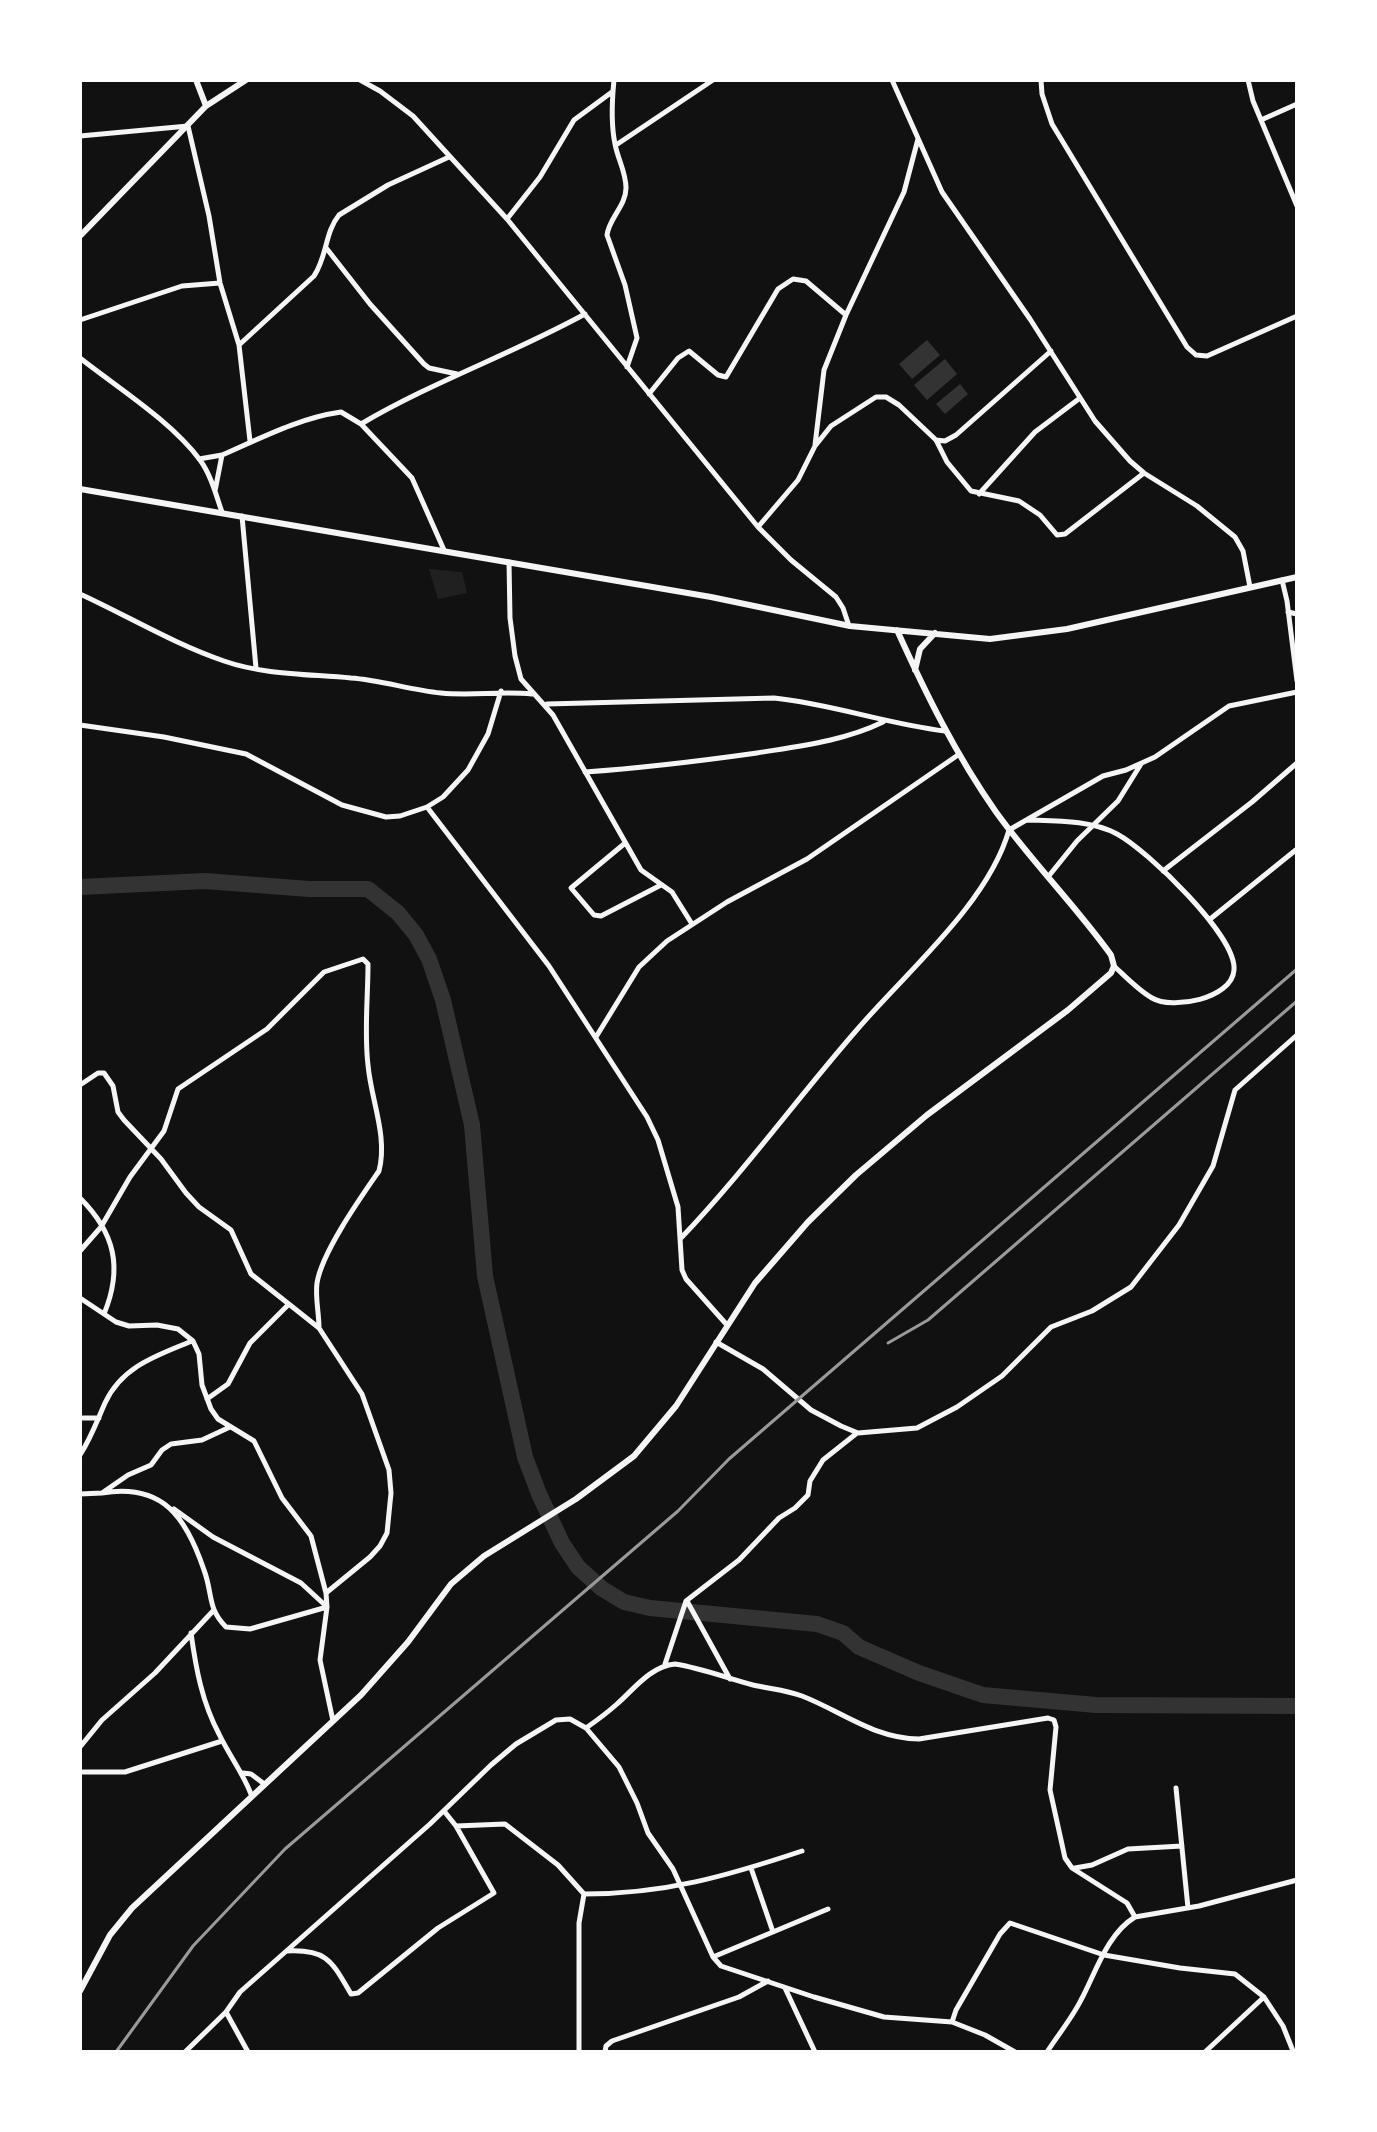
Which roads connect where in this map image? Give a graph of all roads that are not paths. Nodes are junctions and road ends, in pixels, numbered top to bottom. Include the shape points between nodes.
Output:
1 (196, 80) edge
2 (246, 80) edge
3 (360, 80) edge
4 (614, 80) edge
5 (713, 80) edge
6 (892, 80) edge
7 (1041, 80) edge
8 (1248, 80) edge
9 (613, 91) junction
10 (1297, 104) edge
11 (206, 106) junction
12 (1261, 120) junction
13 (188, 126) junction
14 (80, 136) edge
15 (918, 139) junction
16 (615, 145) junction
17 (449, 157) junction
18 (1297, 206) edge
19 (507, 219) junction
20 (80, 236) edge
21 (327, 248) junction
22 (220, 283) junction
23 (585, 314) junction
24 (846, 315) junction
25 (1297, 316) edge
26 (80, 320) edge
27 (239, 345) junction
28 (1051, 351) junction
29 (80, 358) edge
30 (626, 368) junction
31 (458, 374) junction
32 (649, 394) junction
33 (1080, 398) junction
34 (361, 424) junction
35 (936, 440) junction
36 (250, 441) junction
37 (815, 446) junction
38 (222, 455) junction
39 (199, 459) junction
40 (1144, 473) junction
41 (80, 489) edge
42 (215, 491) junction
43 (978, 494) junction
44 (222, 512) junction
45 (242, 515) junction
46 (758, 527) junction
47 (444, 550) junction
48 (509, 561) junction
49 (1297, 577) edge
50 (1282, 580) junction
51 (1250, 587) junction
52 (80, 594) edge
53 (1288, 612) junction
54 (1297, 614) edge
55 (850, 626) junction
56 (897, 630) junction
57 (935, 633) junction
58 (256, 668) junction
59 (915, 670) junction
60 (1297, 681) edge
61 (501, 691) junction
62 (1297, 691) edge
63 (532, 694) junction
64 (546, 704) junction
65 (883, 722) junction
66 (80, 725) edge
67 (945, 731) junction
68 (958, 755) junction
69 (1142, 763) junction
70 (1297, 763) edge
71 (585, 772) junction
72 (427, 807) junction
73 (1027, 820) junction
74 (1094, 826) junction
75 (1009, 830) junction
76 (624, 844) junction
77 (1297, 849) edge
78 (1163, 871) junction
79 (1048, 877) junction
80 (662, 885) junction
81 (1209, 920) junction
82 (692, 924) junction
83 (1114, 966) junction
84 (1297, 1035) edge
85 (596, 1037) junction
86 (80, 1085) edge
87 (152, 1150) junction
88 (80, 1198) edge
89 (101, 1227) junction
90 (681, 1238) junction
91 (80, 1251) edge
92 (80, 1298) edge
93 (288, 1305) junction
94 (104, 1314) junction
95 (727, 1325) junction
96 (319, 1328) junction
97 (193, 1341) junction
98 (716, 1342) junction
99 (207, 1399) junction
100 (80, 1418) edge
101 (100, 1418) junction
102 (230, 1427) junction
103 (858, 1433) junction
104 (80, 1455) edge
105 (102, 1493) junction
106 (80, 1494) edge
107 (170, 1507) junction
108 (326, 1593) junction
109 (686, 1601) junction
110 (327, 1607) junction
111 (213, 1611) junction
112 (191, 1633) junction
113 (665, 1664) junction
114 (730, 1679) junction
115 (333, 1721) junction
116 (586, 1728) junction
117 (222, 1741) junction
118 (80, 1747) edge
119 (80, 1772) edge
120 (242, 1773) junction
121 (263, 1783) junction
122 (1176, 1788) dead end
123 (251, 1794) junction
124 (444, 1811) junction
125 (456, 1826) junction
126 (1182, 1846) junction
127 (802, 1851) dead end
128 (751, 1868) junction
129 (1072, 1868) junction
130 (1297, 1880) edge
131 (680, 1887) junction
132 (584, 1894) junction
133 (1188, 1908) junction
134 (828, 1909) dead end
135 (1135, 1917) junction
136 (773, 1932) junction
137 (286, 1951) junction
138 (1104, 1955) junction
139 (713, 1957) junction
140 (769, 1981) junction
141 (784, 1987) junction
142 (80, 1991) edge
143 (1264, 1997) junction
144 (226, 2012) junction
145 (952, 2022) junction
146 (1294, 2050) edge
147 (185, 2052) edge
148 (248, 2052) edge
149 (579, 2052) edge
150 (605, 2052) edge
151 (815, 2052) edge
152 (1015, 2052) edge
153 (1047, 2052) edge
154 (1205, 2052) edge

1 - 11 street
2 - 11 street
3 - 17 street via 413,116
4 - 9 street
5 - 16 street
6 - 15 street
7 - 25 street via 1052,124 1187,347 1207,356
8 - 12 street
9 - 16 street
9 - 19 street via 574,120
10 - 12 street
11 - 13 street
12 - 18 street
13 - 14 street
13 - 20 street
13 - 22 street
15 - 24 street via 904,192
15 - 28 street via 942,192
16 - 30 street via 625,172 625,197 607,235 637,338
17 - 19 street
17 - 21 street via 347,209 334,221
19 - 23 street
21 - 27 street via 314,276
21 - 31 street via 424,364
22 - 26 street via 182,286
22 - 27 street
23 - 30 street
23 - 31 street
24 - 32 street via 806,281 793,279 778,289 726,377 689,351
24 - 37 street via 824,370
27 - 36 street
28 - 33 street
28 - 35 street via 956,435
29 - 39 street
30 - 32 street
31 - 34 street
32 - 46 street
33 - 40 street
33 - 43 street via 1035,432
34 - 36 street via 348,414 333,413
34 - 47 street via 412,478
35 - 37 street via 899,405 876,397 831,426
35 - 43 street via 947,462
36 - 38 street
37 - 46 street via 798,480
38 - 39 street
38 - 42 street
39 - 42 street
40 - 43 street via 1061,536 1019,501
40 - 51 street via 1235,537
41 - 44 street
42 - 44 street
44 - 45 street
45 - 47 street
45 - 58 street
46 - 55 street via 836,597
47 - 48 street
48 - 55 street
48 - 63 street via 515,656
49 - 50 street
50 - 51 street
50 - 53 street
51 - 57 street via 1018,637
52 - 58 street via 183,645
53 - 54 street
53 - 60 street
55 - 56 street
56 - 57 street
56 - 59 street
57 - 59 street via 920,649
58 - 61 street via 445,694
59 - 67 street
61 - 63 street
61 - 72 street via 482,749 443,797
62 - 69 street via 1229,706
63 - 64 street
64 - 65 street via 774,698
64 - 71 street
65 - 67 street
65 - 71 street via 811,745
66 - 72 street via 246,754 342,805 386,817
67 - 68 street
68 - 75 street
68 - 82 street via 807,859
69 - 73 street via 1103,776
69 - 74 street
70 - 78 street
71 - 76 street
72 - 85 street via 549,966
73 - 74 street
73 - 75 street
74 - 78 street via 1115,833
74 - 79 street
75 - 79 street
75 - 90 street via 991,874 952,925
76 - 80 street via 641,870
76 - 80 street via 571,888 594,915
77 - 81 street
78 - 81 street
79 - 83 street via 1100,939
80 - 82 street
81 - 83 street via 1228,949 1234,971 1230,984 1218,994 1163,1002
82 - 85 street via 639,967
83 - 95 street via 1091,993 856,1175 766,1270
84 - 103 street via 1235,1090 1213,1166 1179,1225 1131,1287 1092,1311 1051,1327 1002,1376 957,1407 917,1428
85 - 90 street via 658,1140 678,1207
86 - 87 street via 104,1073 113,1086 118,1112
87 - 89 street
87 - 93 street via 199,1207 228,1226 251,1274
87 - 96 street via 178,1089 267,1029 324,972 366,961 368,1066 383,1146 381,1163 340,1230 317,1283
88 - 89 street
89 - 91 street
89 - 94 street via 115,1269
90 - 95 street via 686,1279
92 - 94 street
93 - 96 street
93 - 99 street via 250,1343 228,1384
94 - 97 street via 129,1326 178,1329
95 - 98 street
96 - 108 street via 362,1394 382,1445 391,1493 387,1533 380,1546
97 - 99 street
97 - 101 street via 139,1363 112,1391
98 - 103 street via 763,1369 811,1410
98 - 115 street via 653,1436 609,1476 484,1556 451,1584 383,1672
99 - 102 street via 218,1419
100 - 101 street
101 - 104 street
102 - 105 street via 202,1440 171,1444 151,1465
102 - 108 street via 254,1441 282,1498 311,1536
103 - 109 street via 823,1460 808,1495 795,1508
105 - 106 street
105 - 107 street via 145,1492
107 - 110 street via 213,1537 301,1583
107 - 111 street via 205,1572
108 - 110 street
109 - 113 street
109 - 114 street
110 - 111 street via 237,1630 226,1627
110 - 115 street via 320,1660
111 - 112 street
112 - 117 street via 198,1684
112 - 118 street
113 - 114 street
113 - 116 street
114 - 129 street via 792,1693 870,1730 902,1739 1054,1720 1052,1800
115 - 121 street
116 - 124 street via 570,1719 543,1727 491,1765
116 - 131 street via 619,1767 648,1833
117 - 119 street via 125,1772
117 - 120 street
120 - 121 street
120 - 123 street
121 - 123 street
122 - 126 street
123 - 142 street via 132,1908 110,1935
124 - 125 street
124 - 137 street
125 - 132 street via 505,1824 558,1865
125 - 137 street via 492,1888 489,1897 438,1928 358,1993 351,1994 323,1955
126 - 129 street via 1128,1849 1085,1868
126 - 133 street
127 - 128 street
128 - 131 street
128 - 136 street
129 - 135 street via 1127,1903
130 - 133 street
131 - 132 street
131 - 139 street
132 - 149 street via 579,1923
133 - 135 street
134 - 136 street
135 - 138 street
136 - 139 street
137 - 144 street via 240,1992
138 - 143 street via 1235,1974
138 - 145 street via 1006,1925
138 - 153 street
139 - 140 street via 721,1966
140 - 141 street
140 - 150 street via 739,1997 612,2041
141 - 145 street via 884,2017
141 - 151 street
143 - 146 street
143 - 154 street
144 - 147 street
144 - 148 street
145 - 152 street

